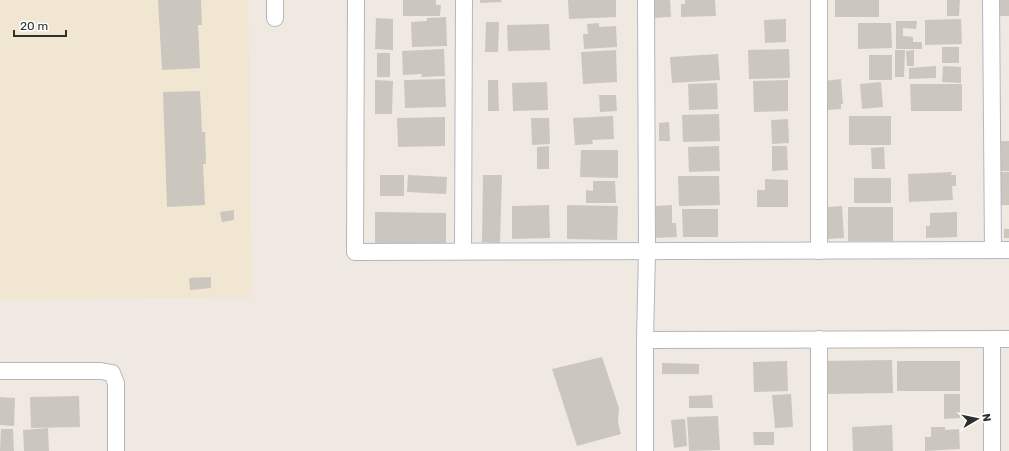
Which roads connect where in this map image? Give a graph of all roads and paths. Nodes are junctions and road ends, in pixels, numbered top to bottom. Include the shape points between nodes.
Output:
1 (275, 0) edge
2 (356, 0) edge
3 (464, 0) edge
4 (646, 0) edge
5 (819, 0) edge
6 (991, 0) edge
7 (275, 18) dead end
8 (993, 250) junction
9 (1009, 250) edge
10 (463, 251) junction
11 (647, 251) junction
12 (819, 251) junction
13 (819, 339) junction
14 (992, 339) junction
15 (1009, 339) edge
16 (645, 340) junction
17 (0, 371) edge
18 (116, 451) edge
19 (645, 451) edge
20 (819, 451) edge
21 (992, 451) edge

1 - 7 street
2 - 10 street via 355,252
3 - 10 street
4 - 11 street
5 - 12 street
6 - 8 street
8 - 9 street
8 - 12 street
10 - 11 street
11 - 12 street
11 - 16 street
13 - 14 street
13 - 16 street
13 - 20 street
14 - 15 street
14 - 21 street
16 - 19 street
17 - 18 street via 112,373 116,383

